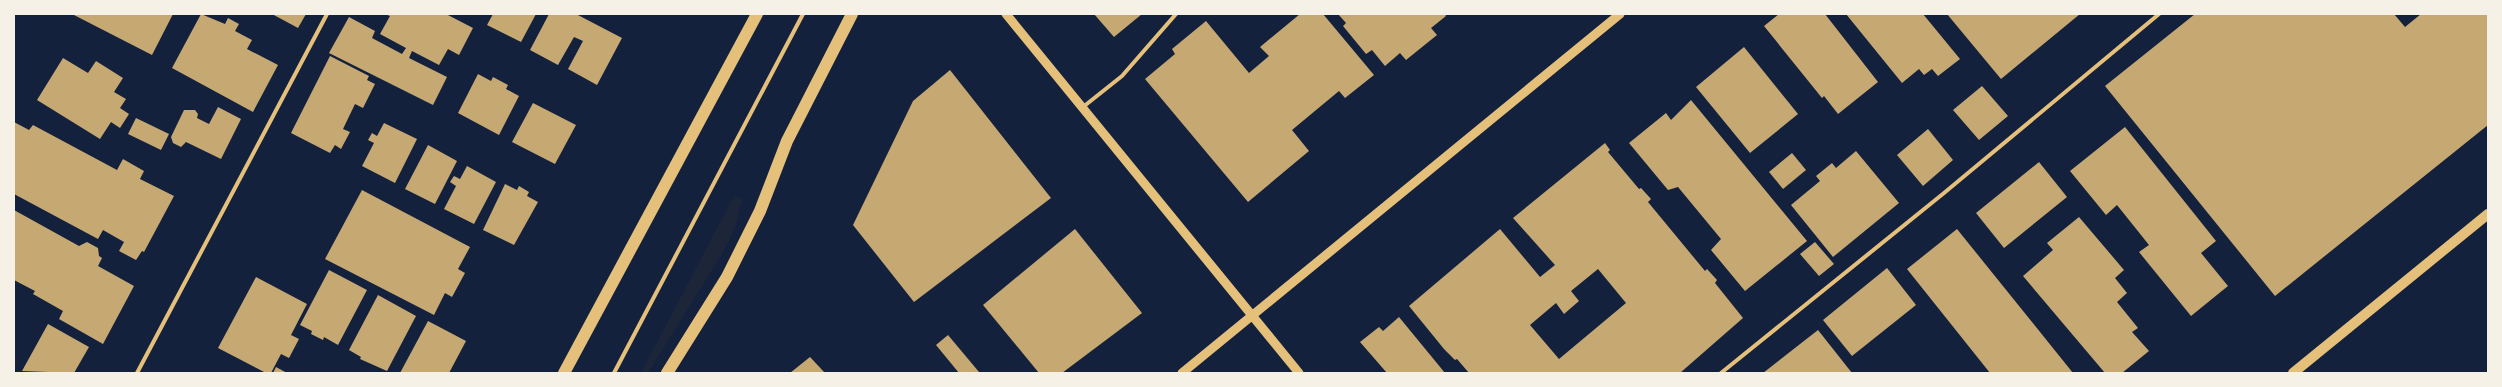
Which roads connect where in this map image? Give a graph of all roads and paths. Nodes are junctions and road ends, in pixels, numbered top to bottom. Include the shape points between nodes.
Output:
1 (327, 14) edge
2 (757, 14) edge
3 (802, 14) edge
4 (852, 14) edge
5 (1006, 14) edge
6 (1176, 14) edge
7 (1620, 14) edge
8 (2159, 14) edge
9 (1083, 107) junction
10 (2488, 214) edge
11 (1253, 316) junction
12 (137, 373) edge
13 (564, 373) edge
14 (614, 373) edge
15 (667, 373) edge
16 (1182, 373) edge
17 (1299, 373) edge
18 (1721, 373) edge
19 (2293, 373) edge

1 - 12 lane
2 - 13 main road
3 - 14 lane
4 - 15 main road via 787,141 760,211 727,277
5 - 9 street
6 - 9 lane via 1122,76
7 - 11 street
8 - 18 lane
9 - 11 street
10 - 19 main road
11 - 16 street
11 - 17 street

